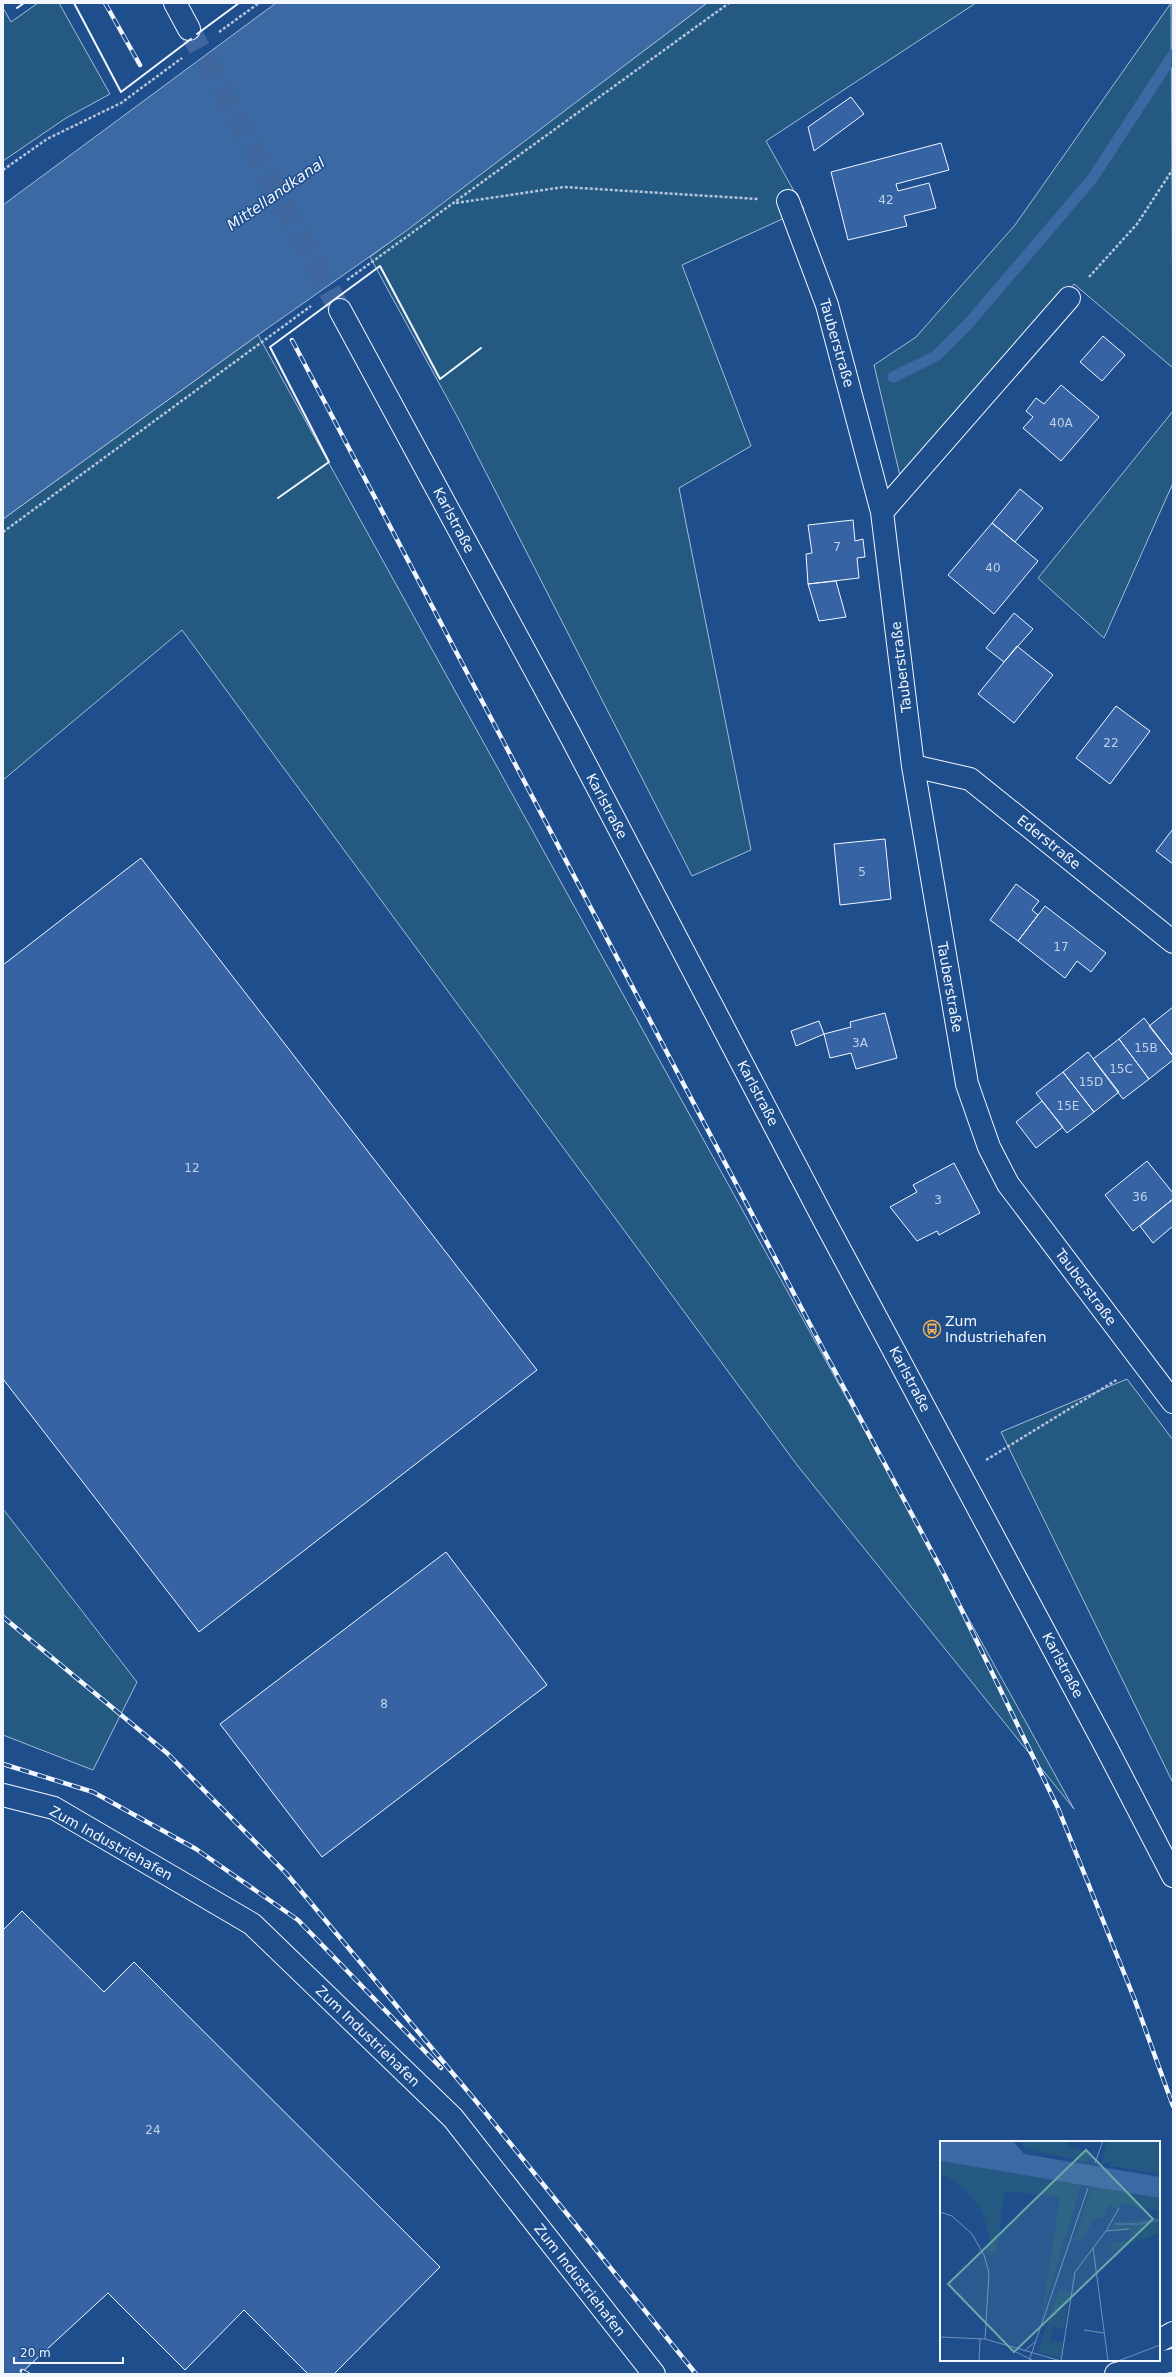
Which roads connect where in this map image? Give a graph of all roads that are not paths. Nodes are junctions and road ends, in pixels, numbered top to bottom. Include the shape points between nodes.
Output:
1 (175, 3) edge
2 (189, 30) tunnel mouth
3 (788, 201) road end
4 (1069, 298) road end
5 (340, 310) tunnel mouth
6 (882, 512) junction
7 (913, 766) junction
8 (1173, 942) edge
9 (1173, 1402) edge
10 (3, 1795) edge
11 (1173, 1876) edge
12 (1173, 2333) edge
13 (1160, 2340) edge
14 (1173, 2360) edge
15 (1125, 2361) edge
16 (654, 2374) edge
17 (1103, 2374) edge
18 (1116, 2374) edge

1 - 2 street
3 - 6 street, Tauberstraße via 827,305
4 - 6 street
5 - 11 street, Karlstraße via 567,729 824,1220 962,1475
6 - 7 street, Tauberstraße
7 - 8 street, Ederstraße via 970,779
7 - 9 street, Tauberstraße via 967,1084 989,1147 1008,1184
10 - 16 street, Zum Industriehafen via 54,1808 252,1924 453,2118
12 - 13 street
14 - 18 street
15 - 17 street

